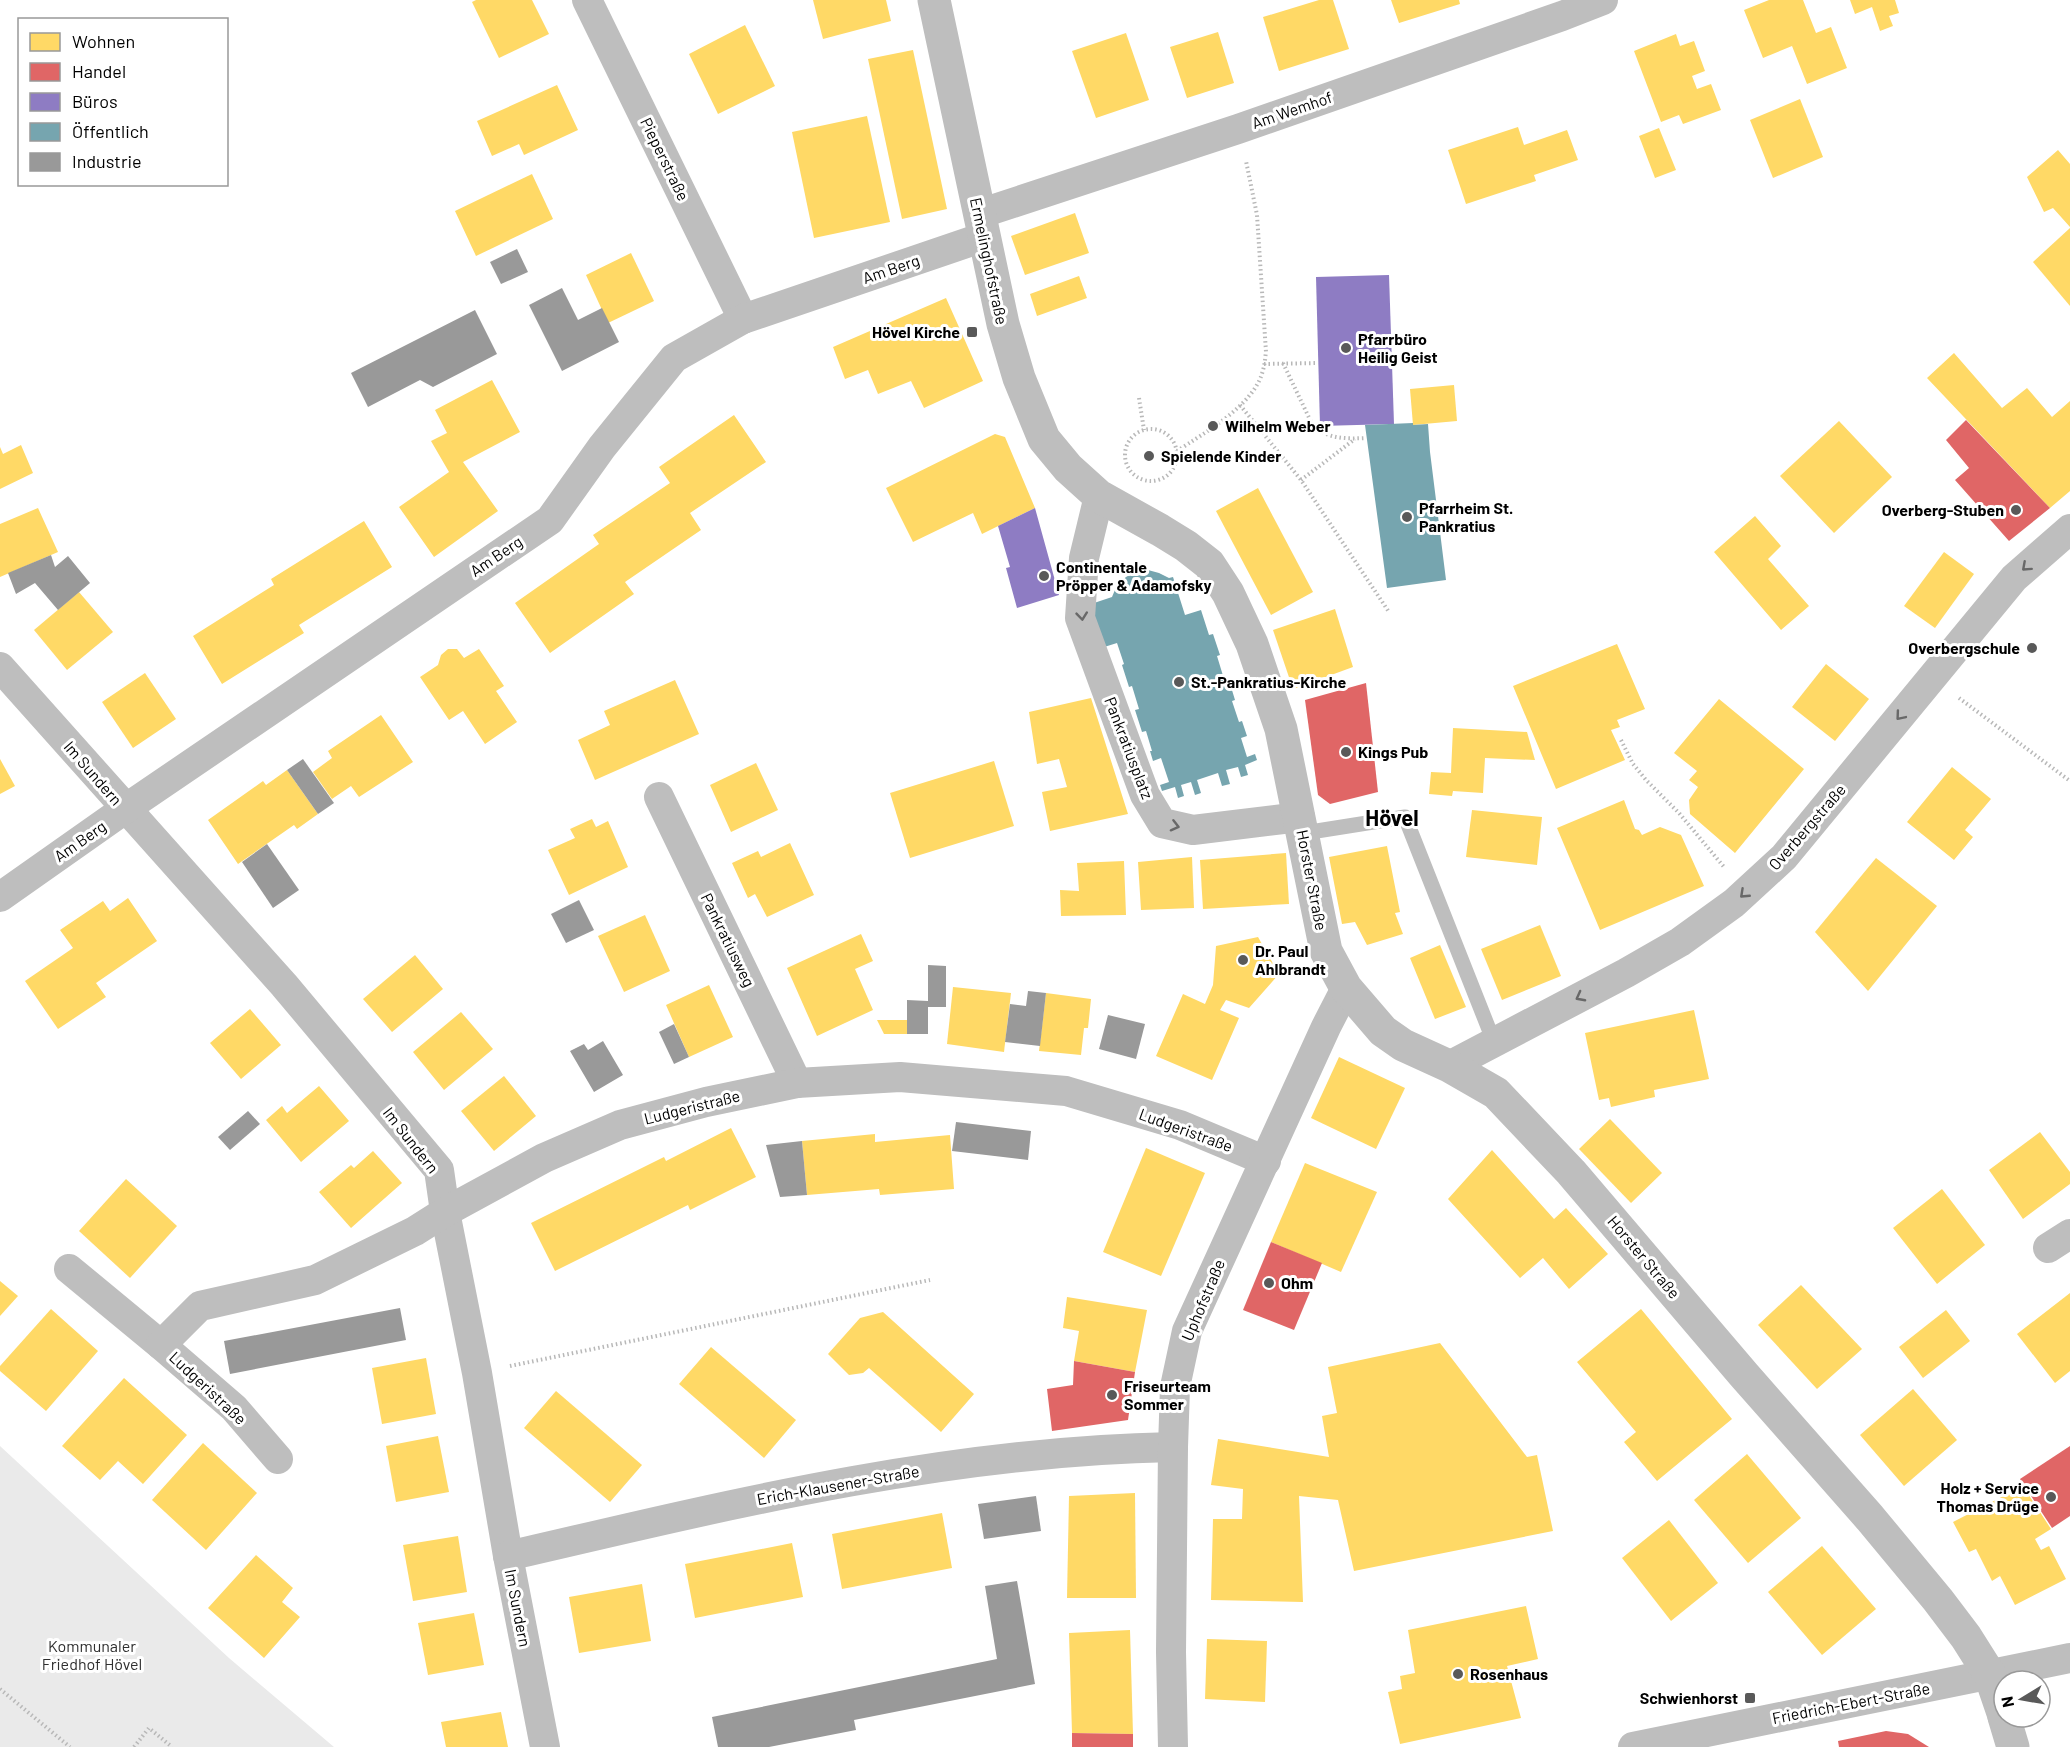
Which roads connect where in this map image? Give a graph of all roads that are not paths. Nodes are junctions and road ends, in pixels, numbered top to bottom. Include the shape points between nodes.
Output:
1 (587, 0) edge
2 (934, 0) edge
3 (1603, 0) edge
4 (981, 226) junction
5 (743, 319) junction
6 (1099, 496) junction
7 (2070, 529) edge
8 (0, 667) edge
9 (659, 797) dead end
10 (125, 809) junction
11 (1302, 825) junction
12 (0, 897) edge
13 (1346, 988) junction
14 (1494, 1042) junction
15 (1449, 1065) junction
16 (797, 1083) junction
17 (1266, 1161) junction
18 (445, 1212) junction
19 (69, 1269) dead end
20 (161, 1346) junction
21 (1173, 1447) junction
22 (278, 1459) dead end
23 (508, 1556) junction
24 (2070, 1658) edge
25 (1990, 1675) junction
26 (1992, 1681) edge
27 (2008, 1729) edge
28 (545, 1747) edge
29 (1173, 1747) edge
30 (1633, 1747) edge
31 (2013, 1747) edge

1 - 5 street, Pieperstraße
2 - 4 street, Ermelinghofstraße
3 - 4 street, Am Wemhof via 1238,129
4 - 5 street, Am Berg
4 - 6 street, Ermelinghofstraße via 1003,324 1019,378 1044,439
5 - 10 street, Am Berg via 674,358 602,447 550,520
6 - 11 street via 1186,546 1209,564 1228,593 1252,644 1281,729
6 -> 11 street, Pankratiusplatz via 1084,558 1080,618 1145,795 1162,823 1193,830
7 -> 14 street, Overbergstraße via 2014,578 1784,857 1734,903 1680,942
8 - 10 street, Im Sundern
9 - 16 street, Pankratiusweg
10 - 12 street, Am Berg
10 - 18 street, Im Sundern via 284,985 439,1170
11 - 13 street, Horster Straße via 1326,951
11 - 14 lane via 1404,817
13 - 15 street, Horster Straße via 1383,1031 1402,1045
13 - 17 street, Uphofstraße
14 - 15 street, Overbergstraße
15 - 25 street, Horster Straße via 1496,1093 1571,1172 1870,1518 1966,1637
16 - 17 street, Ludgeristraße via 900,1077 1066,1091 1180,1125
16 - 18 street, Ludgeristraße via 620,1125 544,1158
17 - 21 street, Uphofstraße via 1187,1332 1175,1387
18 - 20 street, Ludgeristraße via 315,1280 200,1306
18 - 23 street, Im Sundern
19 - 20 street, Ludgeristraße
20 - 22 street, Ludgeristraße via 234,1408
21 - 23 street, Erich-Klausener-Straße via 1041,1455 937,1468 745,1500
21 - 29 street, Uphofstraße
23 - 28 street, Im Sundern
24 - 25 street, Friedrich-Ebert-Straße
25 - 26 street, Horster Straße
25 - 30 street, Friedrich-Ebert-Straße
27 - 31 street, Horster Straße

